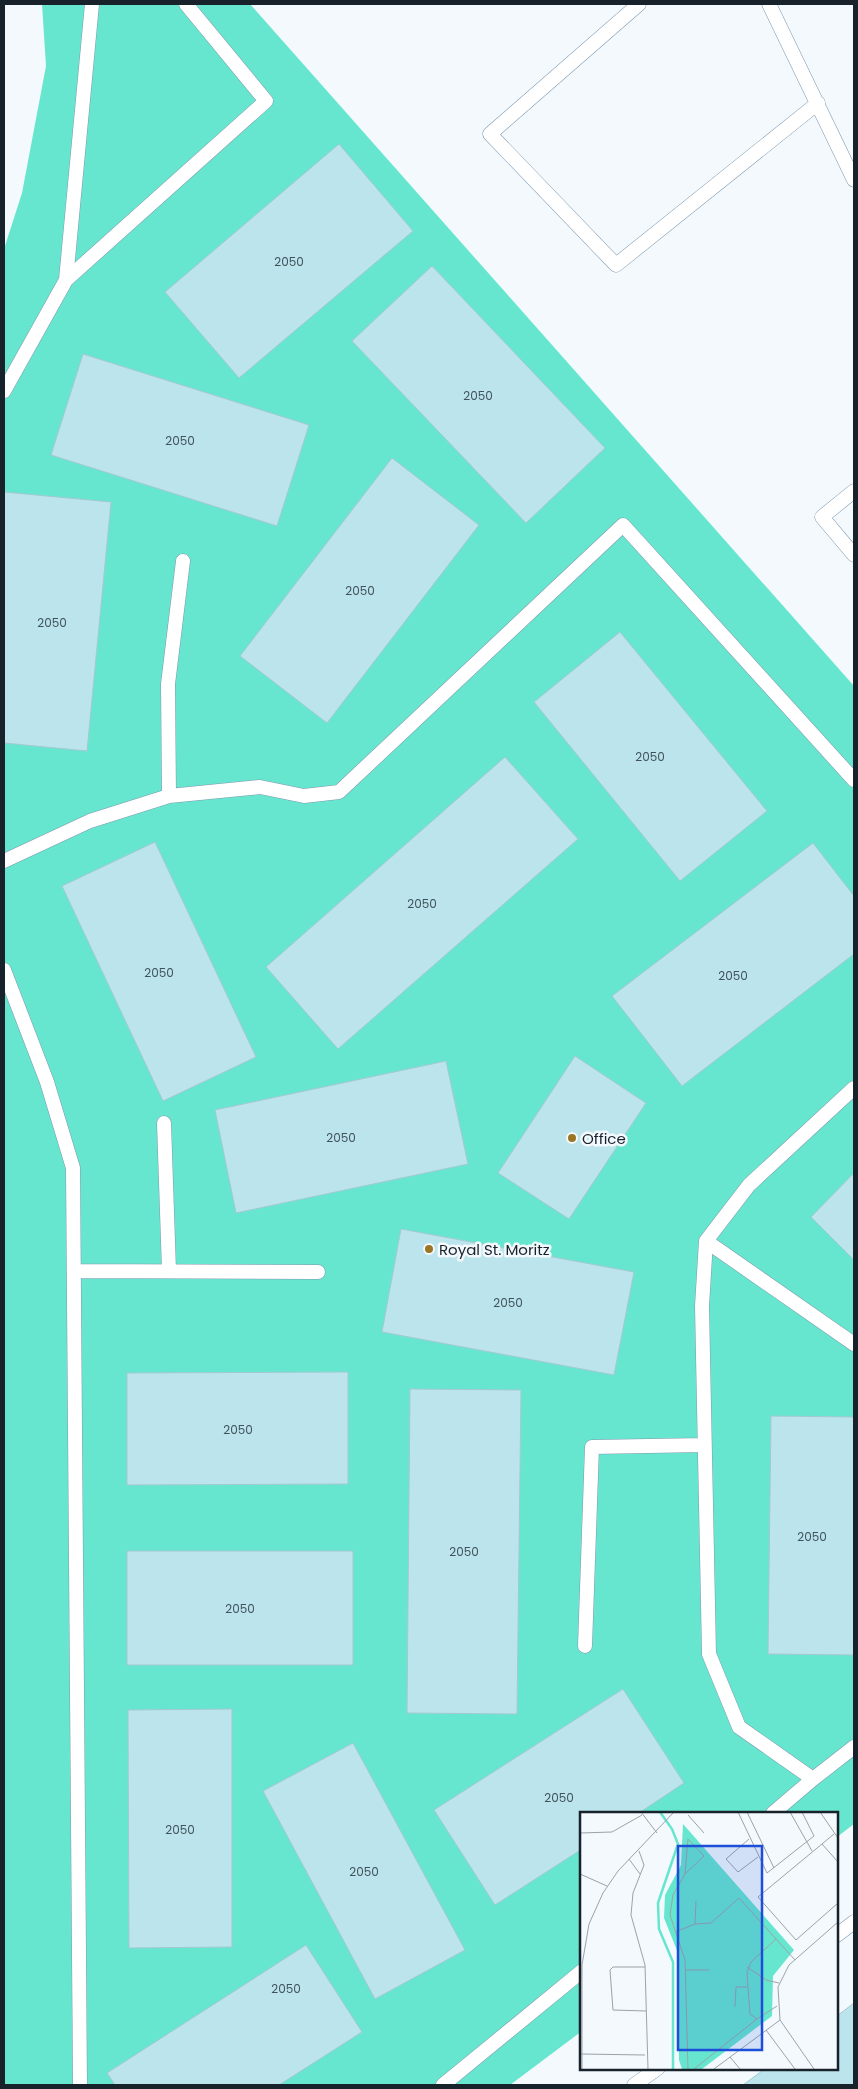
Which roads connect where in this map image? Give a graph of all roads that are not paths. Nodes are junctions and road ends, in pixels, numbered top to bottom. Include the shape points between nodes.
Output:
1 (92, 4) edge
2 (186, 4) edge
3 (639, 4) edge
4 (770, 4) edge
5 (818, 104) junction
6 (854, 180) edge
7 (66, 280) junction
8 (4, 391) edge
9 (854, 491) edge
10 (854, 555) edge
11 (183, 561) dead end
12 (854, 780) edge
13 (168, 796) junction
14 (4, 861) edge
15 (4, 970) edge
16 (854, 1088) edge
17 (164, 1123) dead end
18 (706, 1241) junction
19 (74, 1271) junction
20 (168, 1271) junction
21 (318, 1272) dead end
22 (854, 1344) edge
23 (704, 1445) junction
24 (585, 1646) dead end
25 (854, 1747) edge
26 (813, 1779) junction
27 (774, 1812) edge
28 (854, 1922) edge
29 (838, 1934) edge
30 (580, 1973) edge
31 (657, 2069) edge
32 (80, 2085) edge
33 (443, 2085) edge
34 (634, 2085) edge

1 - 7 lane
2 - 7 lane via 266,100
3 - 5 lane via 490,134 616,265
4 - 5 lane
5 - 6 lane
7 - 8 lane
9 - 10 lane via 822,517
11 - 13 lane via 168,684
12 - 13 lane via 623,525 339,792 304,796 260,787
13 - 14 lane via 90,821
15 - 19 lane via 47,1082 73,1168
16 - 18 lane via 749,1185
17 - 20 lane
18 - 22 lane
18 - 23 lane via 702,1306
19 - 20 lane
19 - 32 lane
20 - 21 lane
23 - 24 lane via 592,1447
23 - 26 lane via 708,1654 739,1727
25 - 26 lane
26 - 27 lane
28 - 29 lane
30 - 33 lane
31 - 34 lane

